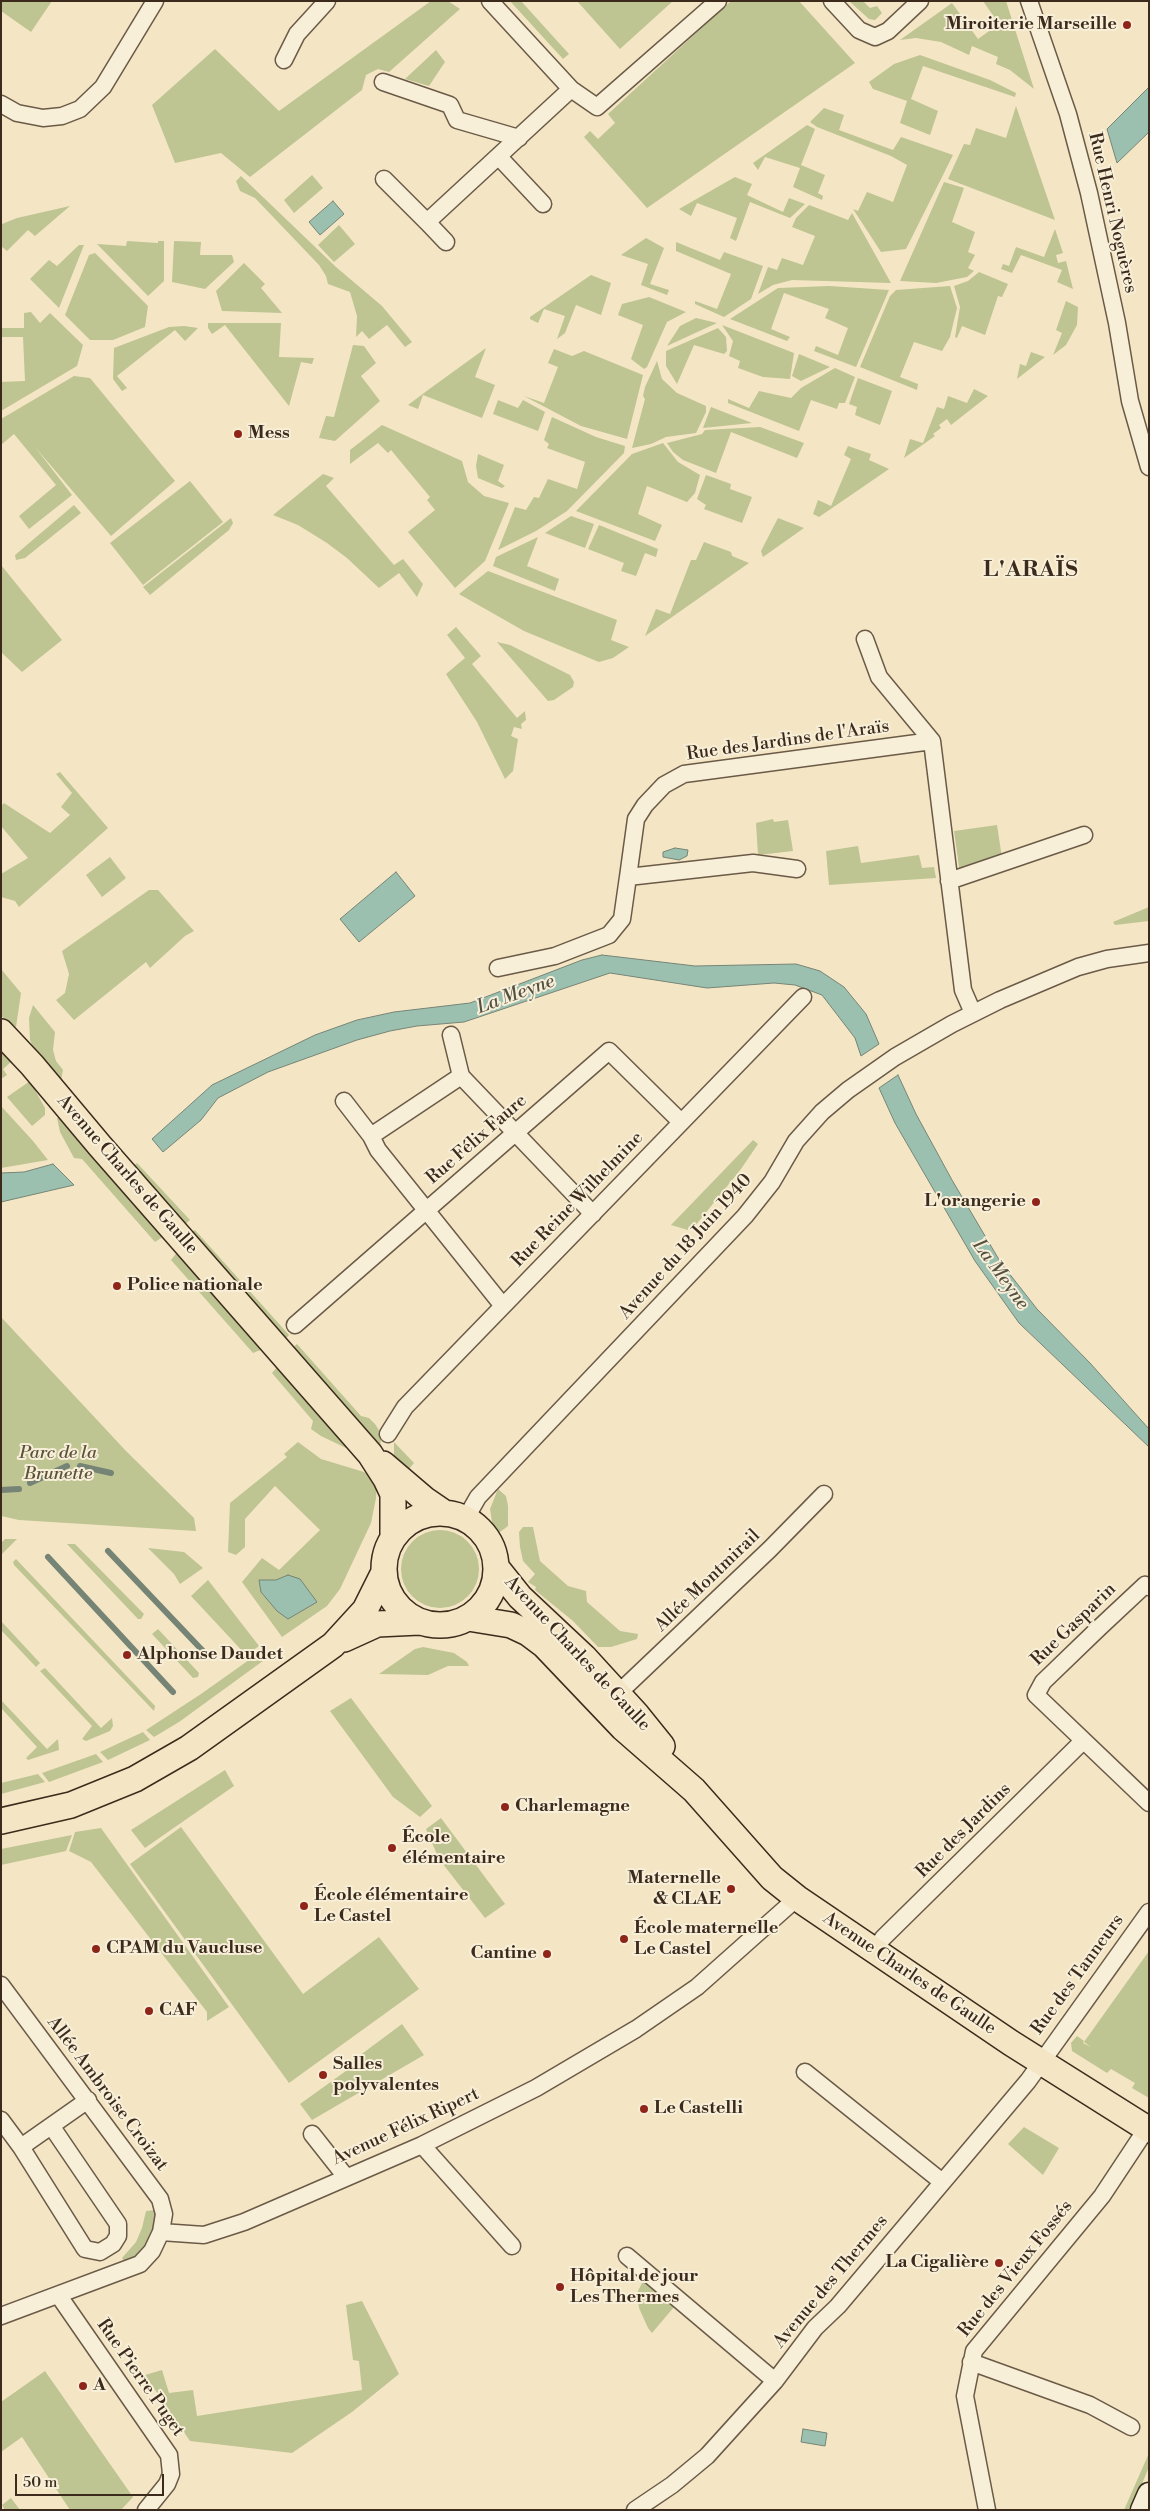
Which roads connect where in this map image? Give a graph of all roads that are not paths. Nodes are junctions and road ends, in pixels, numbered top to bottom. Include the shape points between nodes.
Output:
1 (155, 1) edge
2 (327, 1) edge
3 (490, 1) edge
4 (718, 1) edge
5 (832, 1) edge
6 (920, 1) edge
7 (1028, 1) edge
8 (284, 60) dead end
9 (383, 82) dead end
10 (572, 89) junction
11 (1, 104) edge
12 (519, 138) junction
13 (499, 157) junction
14 (384, 179) dead end
15 (543, 204) dead end
16 (427, 222) junction
17 (446, 242) dead end
18 (1149, 467) edge
19 (865, 638) dead end
20 (932, 741) junction
21 (1084, 835) dead end
22 (796, 869) dead end
23 (628, 877) junction
24 (950, 881) junction
25 (1149, 953) edge
26 (498, 968) dead end
27 (803, 997) dead end
28 (974, 1013) junction
29 (1, 1032) edge
30 (451, 1035) dead end
31 (461, 1076) junction
32 (344, 1101) dead end
33 (681, 1122) junction
34 (516, 1133) junction
35 (371, 1136) junction
36 (425, 1211) junction
37 (593, 1214) junction
38 (503, 1306) junction
39 (295, 1325) dead end
40 (388, 1434) dead end
41 (370, 1454) junction
42 (824, 1494) dead end
43 (454, 1515) junction
44 (394, 1536) junction
45 (496, 1566) junction
46 (383, 1574) junction
47 (1149, 1587) edge
48 (468, 1618) junction
49 (419, 1622) junction
50 (332, 1645) junction
51 (552, 1652) junction
52 (616, 1693) junction
53 (1083, 1741) junction
54 (694, 1790) junction
55 (1149, 1803) edge
56 (1, 1821) edge
57 (797, 1898) junction
58 (1149, 1912) edge
59 (874, 1951) junction
60 (1, 1986) edge
61 (1040, 2062) junction
62 (805, 2072) dead end
63 (88, 2100) junction
64 (1, 2120) edge
65 (52, 2127) junction
66 (1148, 2129) edge
67 (312, 2134) dead end
68 (422, 2145) junction
69 (21, 2147) junction
70 (346, 2177) junction
71 (941, 2181) junction
72 (161, 2232) junction
73 (512, 2246) dead end
74 (627, 2256) dead end
75 (59, 2296) junction
76 (1, 2316) edge
77 (971, 2362) junction
78 (775, 2381) junction
79 (1131, 2427) dead end
80 (1149, 2494) edge
81 (151, 2504) edge
82 (635, 2510) edge
83 (987, 2510) edge
84 (1142, 2510) edge

1 - 11 street via 103,87 80,109 62,116 43,118 17,113
2 - 8 street via 297,34
3 - 10 street
4 - 10 street via 597,107
5 - 6 street via 858,30 875,36 888,31
7 - 18 street, Rue Henri Noguères via 1068,114 1087,184 1110,286 1130,401
9 - 12 street via 450,105 458,120
10 - 12 street
12 - 13 street
13 - 15 street
13 - 16 street
14 - 16 street
16 - 17 street
19 - 20 street, Rue des Jardins de l'Araïs via 879,677
20 - 23 street, Rue des Jardins de l'Araïs via 684,774 664,785 645,804 636,819
20 - 24 street
21 - 24 street
22 - 23 street via 753,863
23 - 26 street, Rue des Jardins de l'Araïs via 622,919 609,935 555,956
24 - 28 street via 964,990
25 - 28 street, Avenue du 18 Juin 1940 via 1078,967
27 - 33 street, Rue Reine Wilhelmine
28 - 43 street, Avenue du 18 Juin 1940 via 868,1074 822,1112 796,1141 772,1182 745,1216 478,1497
29 - 41 main road, Avenue Charles de Gaulle
30 - 31 street
31 - 34 street
31 - 35 street
32 - 35 street
33 - 34 street, Rue Félix Faure via 609,1051
33 - 37 street, Rue Reine Wilhelmine
34 - 36 street, Rue Félix Faure
34 - 37 street
35 - 36 street
36 - 38 street
36 - 39 street, Rue Félix Faure
37 - 38 street, Rue Reine Wilhelmine
38 - 40 street, Rue Reine Wilhelmine via 405,1407
41 - 43 main road, Avenue Charles de Gaulle via 424,1500
41 - 44 main road, Avenue Charles de Gaulle via 392,1494
42 - 52 street, Allée Montmirail via 764,1556
43 - 44 main road via 429,1513 416,1517
43 - 45 main road via 478,1528 488,1540
44 - 46 main road via 384,1560
45 - 48 main road via 495,1579 486,1601
45 - 52 main road, Avenue Charles de Gaulle via 520,1598
46 - 49 main road via 394,1602
46 - 50 main road via 365,1610
47 - 53 street, Rue Gasparin via 1145,1585 1099,1628 1043,1682 1036,1695
48 - 49 main road via 450,1626
48 - 51 main road, Avenue Charles de Gaulle via 511,1626 528,1633
49 - 50 main road via 377,1624
50 - 56 main road via 227,1723 135,1779 71,1804
51 - 52 street via 604,1694
51 - 54 main road, Avenue Charles de Gaulle via 623,1728
52 - 54 main road, Avenue Charles de Gaulle via 643,1722
53 - 55 street, Rue Gasparin
53 - 59 street, Rue des Jardins via 883,1938
54 - 57 main road, Avenue Charles de Gaulle via 772,1878
57 - 59 main road, Avenue Charles de Gaulle
57 - 68 street, Avenue Félix Ripert via 697,1987 636,2029 536,2088
58 - 61 street, Rue des Tanneurs
59 - 61 main road, Avenue Charles de Gaulle
60 - 63 street, Allée Ambroise Croizat
61 - 66 main road, Avenue Charles de Gaulle
61 - 71 street, Avenue des Thermes via 1028,2081
62 - 71 street
63 - 65 street
63 - 72 street, Allée Ambroise Croizat via 160,2199 164,2214
64 - 69 street
65 - 69 street
65 - 69 street via 118,2224 118,2236 113,2244 100,2252 86,2250
66 - 77 street, Rue des Vieux Fossés via 1102,2196 978,2346
67 - 70 street
68 - 70 street, Avenue Félix Ripert
68 - 73 street
70 - 72 street, Avenue Félix Ripert via 204,2236
71 - 78 street, Avenue des Thermes via 838,2306 815,2328
72 - 75 street via 152,2251 140,2264
74 - 78 street
75 - 76 street
75 - 81 street, Rue Pierre Puget via 170,2455 171,2474
77 - 79 street via 1090,2406
77 - 83 street, Rue des Vieux Fossés via 965,2396
78 - 82 street, Avenue des Thermes via 707,2456
80 - 84 main road

